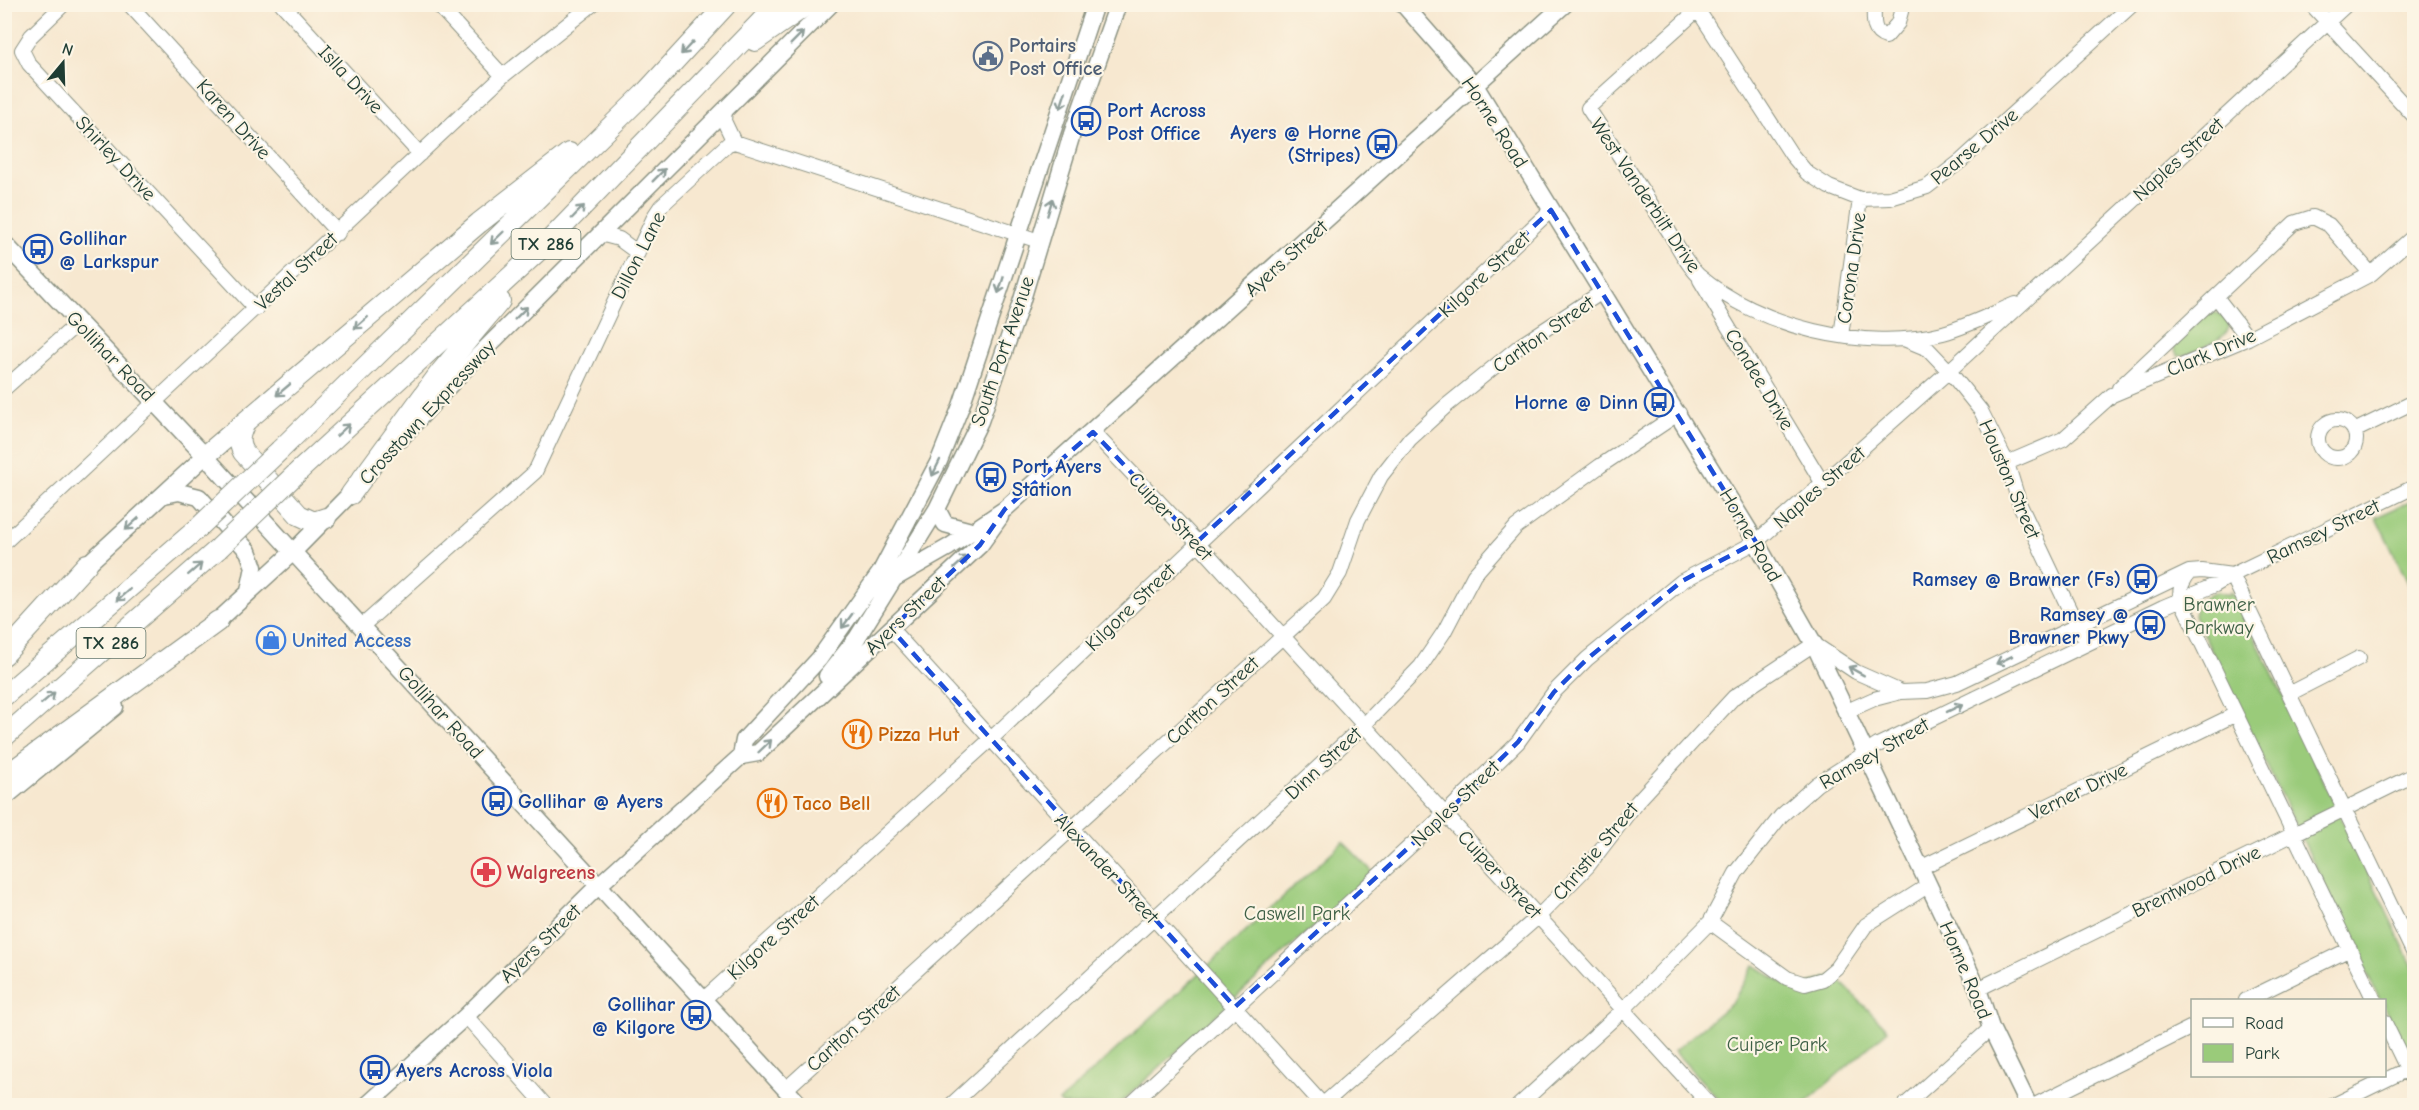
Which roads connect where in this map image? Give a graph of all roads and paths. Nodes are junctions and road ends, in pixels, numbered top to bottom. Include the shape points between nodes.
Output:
1 (64, 4) edge
2 (129, 4) edge
3 (282, 4) edge
4 (437, 4) edge
5 (593, 4) edge
6 (727, 4) edge
7 (778, 4) edge
8 (808, 4) edge
9 (831, 4) edge
10 (1095, 4) edge
11 (1118, 4) edge
12 (1403, 4) edge
13 (1565, 4) edge
14 (1874, 4) edge
15 (1903, 4) edge
16 (2133, 4) edge
17 (2311, 4) edge
18 (2347, 4) edge
19 (1699, 6) edge
20 (2328, 22) junction
21 (718, 67) junction
22 (503, 76) junction
23 (1476, 87) junction
24 (644, 94) junction
25 (725, 110) junction
26 (2415, 116) edge
27 (734, 142) junction
28 (420, 154) junction
29 (1860, 199) junction
30 (1551, 210) junction
31 (338, 233) junction
32 (1018, 233) junction
33 (600, 234) junction
34 (2415, 236) edge
35 (1039, 241) junction
36 (4, 243) edge
37 (547, 243) junction
38 (638, 253) junction
39 (1696, 274) junction
40 (2371, 274) junction
41 (1602, 292) junction
42 (2217, 298) junction
43 (2023, 302) junction
44 (256, 309) junction
45 (79, 322) junction
46 (1841, 336) junction
47 (2248, 338) junction
48 (1904, 339) junction
49 (1949, 371) junction
50 (4, 389) edge
51 (2112, 395) junction
52 (2415, 402) edge
53 (156, 403) junction
54 (1678, 413) junction
55 (245, 423) junction
56 (2354, 431) dead end
57 (1093, 432) junction
58 (205, 456) junction
59 (2007, 463) junction
60 (1823, 484) junction
61 (2415, 487) edge
62 (351, 494) junction
63 (164, 495) junction
64 (937, 509) junction
65 (1005, 509) junction
66 (326, 518) junction
67 (971, 531) junction
68 (1197, 542) junction
69 (1756, 542) junction
70 (4, 543) edge
71 (293, 552) junction
72 (87, 564) junction
73 (2189, 572) junction
74 (2232, 575) junction
75 (887, 576) junction
76 (249, 591) junction
77 (2181, 600) junction
78 (218, 621) junction
79 (362, 626) junction
80 (2077, 626) junction
81 (891, 629) junction
82 (1281, 636) junction
83 (4, 639) edge
84 (1814, 644) junction
85 (2086, 644) junction
86 (4, 655) edge
87 (2359, 658) dead end
88 (1901, 692) junction
89 (2289, 694) junction
90 (4, 696) edge
91 (1845, 711) junction
92 (2236, 714) junction
93 (1363, 726) junction
94 (783, 727) junction
95 (4, 737) edge
96 (991, 739) junction
97 (1866, 754) junction
98 (741, 756) junction
99 (2415, 775) edge
100 (4, 777) edge
101 (4, 798) edge
102 (2344, 809) junction
103 (1445, 814) junction
104 (1072, 830) junction
105 (2293, 832) junction
106 (1920, 868) junction
107 (599, 885) junction
108 (1929, 885) junction
109 (1539, 916) junction
110 (1154, 918) junction
111 (2415, 920) edge
112 (1710, 922) junction
113 (2401, 927) junction
114 (2350, 949) junction
115 (2415, 954) edge
116 (1978, 989) junction
117 (704, 999) junction
118 (2248, 999) edge
119 (2374, 999) edge
120 (1234, 1007) junction
121 (1624, 1010) junction
122 (466, 1016) junction
123 (2386, 1023) edge
124 (1991, 1028) junction
125 (2191, 1028) edge
126 (2411, 1068) edge
127 (2415, 1083) edge
128 (786, 1089) junction
129 (1322, 1105) edge
130 (1710, 1105) edge
131 (366, 1106) edge
132 (546, 1106) edge
133 (801, 1106) edge
134 (950, 1106) edge
135 (1129, 1106) edge
136 (1518, 1106) edge
137 (1904, 1106) edge
138 (2031, 1106) edge
139 (2332, 1106) edge

1 - 44 street, Shirley Drive via 22,50 29,64
2 - 31 street, Karen Drive
3 - 28 street, Islla Drive
4 - 22 street
5 - 22 street, Vestal Street
6 -> 24 highway, TX 286
7 - 21 highway, Crosstown Expressway / TX 286
8 - 21 highway
25 -> 9 main road, Crosstown Expressway
10 -> 32 main road, South Port Avenue
35 -> 11 main road, South Port Avenue
12 - 23 main road, Horne Road
13 - 23 main road, Ayers Street
14 - 15 street via 1875,30 1886,36 1898,23
16 - 29 street, Pearse Drive via 1962,160 1927,187 1890,198
17 - 20 street
18 - 20 street, Naples Street
19 - 29 street, Pearse Drive via 1791,154 1814,178
19 - 39 street, West Vanderbilt Drive via 1588,108
20 - 26 street
20 - 43 street, Naples Street
37 -> 21 highway, Crosstown Expressway / TX 286
22 - 28 street, Vestal Street
23 - 30 main road, Horne Road
23 - 57 main road, Ayers Street
24 -> 55 highway via 479,223
24 -> 90 highway, TX 286, bridge via 198,528
25 - 27 street via 724,121
33 -> 25 main road, Crosstown Expressway
27 - 32 street
27 - 38 street, Dillon Lane via 661,206
28 - 31 street, Vestal Street
29 - 46 street, Corona Drive
30 - 41 main road, Horne Road
30 - 68 street, Kilgore Street
31 - 44 street, Vestal Street
32 - 35 street
32 -> 75 main road, South Port Avenue via 949,439
33 - 38 street via 618,239
62 -> 33 main road, Crosstown Expressway via 457,377
34 - 40 street, Clark Drive
35 - 64 main road, South Port Avenue via 980,422
36 - 45 main road, Gollihar Road
37 - 62 highway via 439,375
95 -> 37 highway, Crosstown Expressway / TX 286, bridge via 218,549
38 - 79 street, Dillon Lane via 535,472
39 - 46 street, West Vanderbilt Drive via 1738,303 1792,325
39 - 60 street, Condee Drive
40 - 42 street via 2329,225 2313,217 2294,223
40 - 47 street, Clark Drive
41 - 54 main road, Horne Road
41 - 82 street, Carlton Street via 1521,345 1410,439 1381,476 1358,520 1340,573 1324,599
42 - 47 street
42 - 51 street
43 - 48 street, West Vanderbilt Drive via 1943,333
43 - 49 street, Naples Street
44 - 53 street, Vestal Street
45 - 50 street
45 - 53 main road, Gollihar Road
46 - 48 street, West Vanderbilt Drive
47 - 51 street, Clark Drive
48 - 49 street, Houston Street via 1928,349
49 - 59 street, Houston Street via 1981,411
49 - 60 street, Naples Street
51 - 59 street, Clark Drive via 2063,439
52 - 56 street
53 - 58 main road, Gollihar Road
53 - 70 street, Vestal Street
54 - 69 main road, Horne Road
54 - 93 street, Dinn Street via 1516,527 1474,575 1421,666
55 - 58 highway
55 - 66 highway via 239,444 243,452 299,515 314,522
57 - 65 main road, Ayers Street
57 - 68 street, Cuiper Street
58 - 63 main road
58 - 71 main road, Gollihar Road
59 - 80 street, Houston Street via 2020,505
60 - 69 street, Naples Street
61 - 74 street, Ramsey Street
62 - 66 main road, Crosstown Expressway
63 -> 72 main road
63 - 76 main road via 180,492 199,497 248,551 254,567
64 - 67 main road via 945,524
64 - 75 main road, South Port Avenue
65 - 67 main road, Ayers Street
81 -> 65 main road, Ayers Street via 980,545
66 - 71 main road, Crosstown Expressway
67 - 75 main road, Ayers Street
68 - 82 street, Cuiper Street
68 - 96 street, Kilgore Street
69 - 84 main road, Horne Road
69 - 103 street, Naples Street via 1682,581 1587,658 1554,692 1518,742
71 - 76 main road, Crosstown Expressway
71 - 79 main road, Gollihar Road
72 - 83 main road
72 - 86 highway
73 - 74 street, Ramsey Street
73 - 77 street via 2182,583
73 - 80 street, Ramsey Street
74 - 77 street, Ramsey Street
74 - 89 street
75 - 94 main road, South Port Avenue via 857,638
75 -> 98 main road, Ayers Street via 819,659 744,740
76 - 78 main road, Crosstown Expressway
77 - 85 street, Ramsey Street
77 - 92 street
78 - 100 highway
78 - 101 main road, Crosstown Expressway
79 - 107 main road, Gollihar Road
80 - 85 street, Houston Street
80 -> 88 street, Ramsey Street via 1958,683 1927,691
81 - 94 main road, Ayers Street
81 - 96 street, Alexander Street
82 - 93 street, Cuiper Street
82 - 104 street, Carlton Street
88 -> 84 street via 1856,672
84 - 91 main road, Horne Road
84 - 109 street, Christie Street via 1734,697 1637,802 1588,866
97 -> 85 street, Ramsey Street
87 - 89 street
88 - 91 street, Ramsey Street
89 - 102 street
91 - 97 main road, Horne Road
92 - 105 street
92 - 106 street, Verner Drive
93 - 103 street, Cuiper Street
93 - 110 street, Dinn Street
98 -> 94 main road, Ayers Street via 758,753
96 - 104 street, Alexander Street
96 - 117 street, Kilgore Street
97 - 106 main road, Horne Road
97 - 112 street, Ramsey Street via 1817,784 1781,816 1736,873
98 - 107 main road, Ayers Street
99 - 102 street, Brentwood Drive
102 - 105 street, Brentwood Drive
102 - 113 street
103 - 109 street, Cuiper Street
103 - 120 street, Naples Street
104 - 110 street, Alexander Street
104 - 128 street, Carlton Street
105 - 114 street
105 - 116 street, Brentwood Drive
106 - 108 main road, Horne Road
107 - 117 main road, Gollihar Road
107 - 122 main road, Ayers Street
108 - 112 street via 1866,925 1836,968 1823,979 1805,984 1787,978
108 - 116 main road, Horne Road
109 - 121 street, Cuiper Street
109 - 129 street, Christie Street
110 - 120 street, Alexander Street
110 - 134 street, Dinn Street
111 - 113 street
112 - 121 street, Ramsey Street
113 - 115 street
114 - 118 street
114 - 119 street
116 - 124 main road, Horne Road
117 - 128 main road, Gollihar Road
120 - 129 street, Alexander Street
120 - 135 street, Naples Street
121 - 130 street, Cuiper Street
121 - 136 street, Ramsey Street
122 - 131 main road, Ayers Street
122 - 132 street
123 - 126 street
124 - 137 street
124 - 138 main road, Horne Road
125 - 138 street
126 - 127 street
126 - 139 street
128 - 133 main road, Gollihar Road

